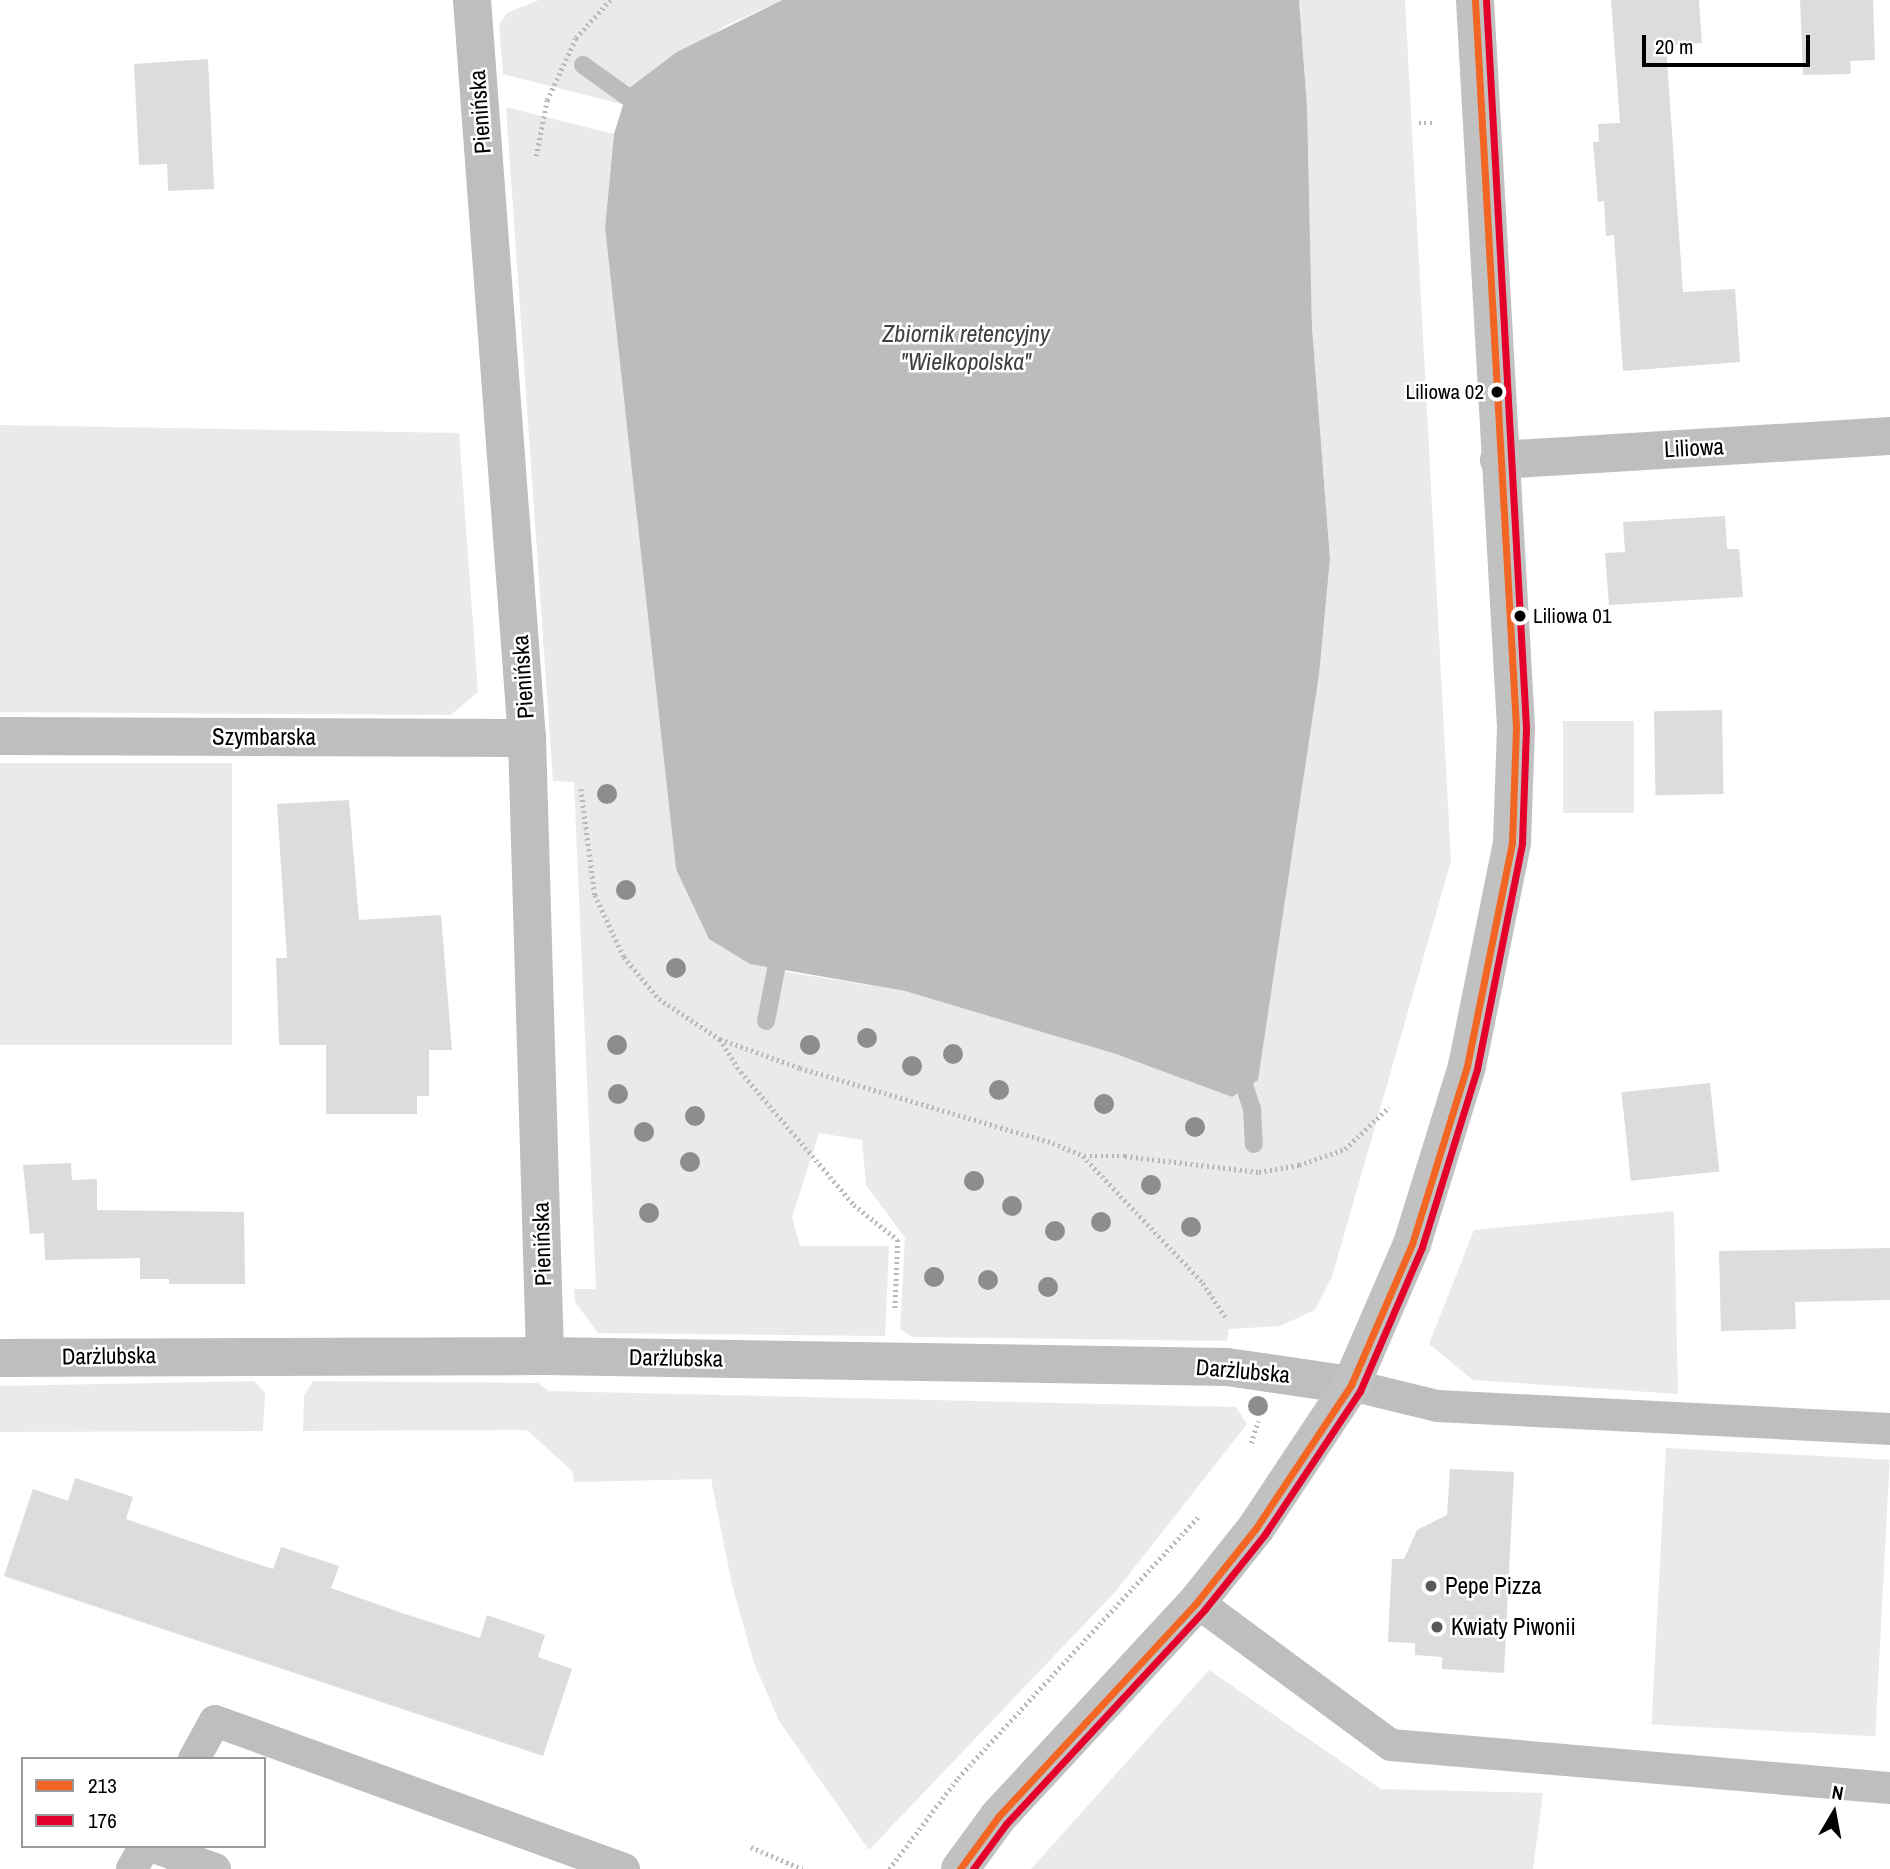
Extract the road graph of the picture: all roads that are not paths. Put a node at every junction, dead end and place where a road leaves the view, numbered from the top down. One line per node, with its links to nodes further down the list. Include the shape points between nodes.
1 (471, 0): 6 (street, Pienińska)
2 (1475, 0): 4 (street)
3 (1890, 436): 4 (street, Liliowa)
4 (1499, 460): 9 (street, via 1516,727 1512,842 1466,1066 1412,1244)
5 (0, 736): 6 (street, Szymbarska)
6 (527, 738): 7 (street, Pienińska)
7 (545, 1356): 8 (street, Darżlubska); 9 (street, Darżlubska, via 1264,1370)
8 (0, 1358)
9 (1351, 1385): 10 (lane, via 1438,1405); 11 (street, via 1256,1528)
10 (1890, 1429)
11 (1197, 1602): 13 (lane, via 1391,1745); 19 (street, via 998,1817)
12 (195, 1757): 18 (lane, via 215,1721)
13 (1890, 1788)
14 (144, 1848): 16 (lane)
15 (157, 1848): 17 (lane)
16 (132, 1869)
17 (215, 1869)
18 (624, 1869)
19 (960, 1869)

